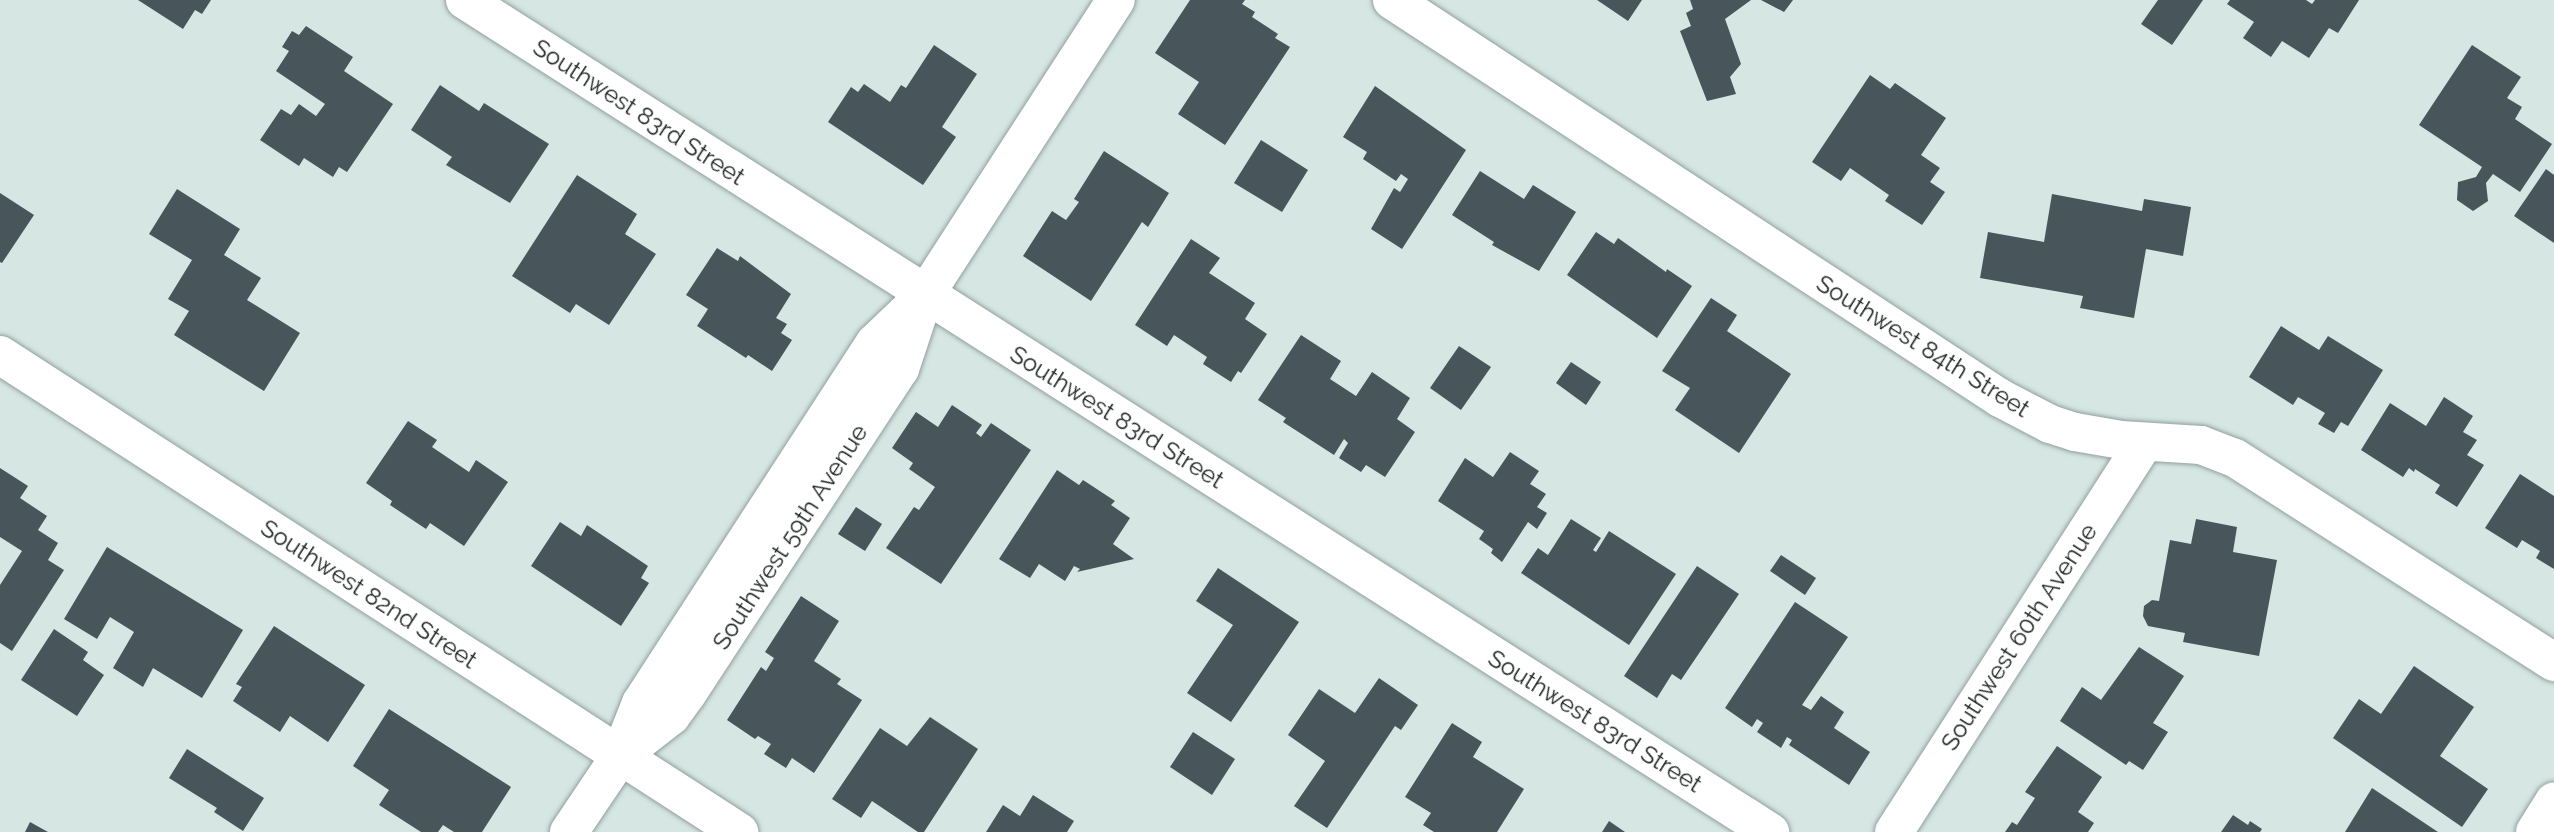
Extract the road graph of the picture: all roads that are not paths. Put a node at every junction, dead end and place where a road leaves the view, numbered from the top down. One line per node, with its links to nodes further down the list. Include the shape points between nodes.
1 (465, 0): 4 (street, Southwest 83rd Street)
2 (1116, 0): 4 (street, Southwest 59th Avenue)
3 (1392, 0): 6 (street, Southwest 84th Street, via 1981,387 2050,424 2101,438)
4 (925, 295): 8 (street, Southwest 59th Avenue, via 875,343 641,703); 12 (street, Southwest 83rd Street)
5 (0, 355): 8 (street, Southwest 82nd Street)
6 (2144, 442): 7 (street, Southwest 84th Street, via 2201,445 2235,458); 13 (street, Southwest 60th Avenue)
7 (2554, 662)
8 (620, 756): 10 (street, Southwest 59th Avenue); 11 (street, Southwest 82nd Street)
9 (2554, 801): 14 (street)
10 (569, 832)
11 (739, 832)
12 (1770, 832)
13 (1894, 832)
14 (2535, 832)

